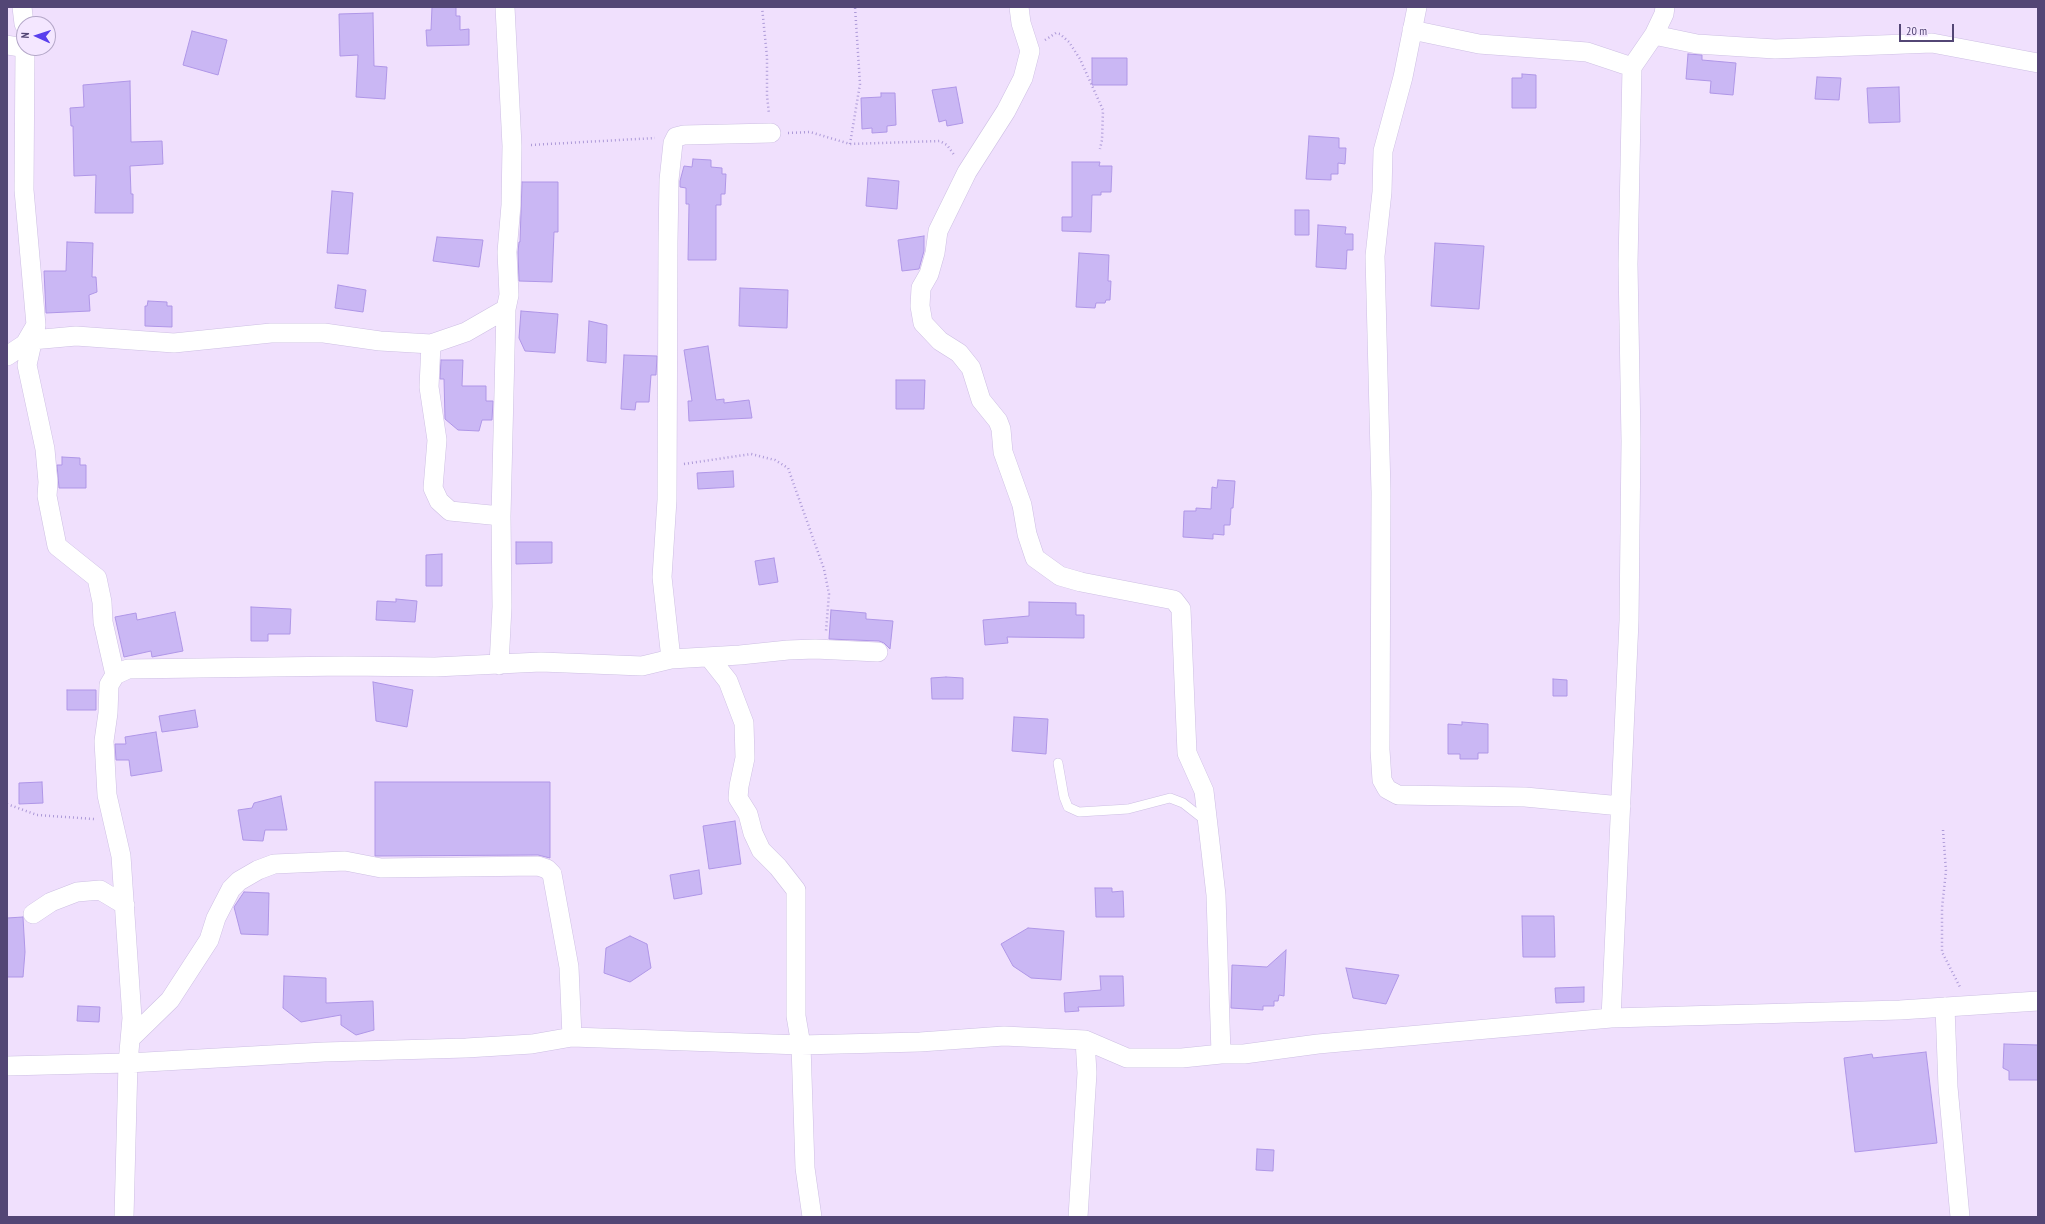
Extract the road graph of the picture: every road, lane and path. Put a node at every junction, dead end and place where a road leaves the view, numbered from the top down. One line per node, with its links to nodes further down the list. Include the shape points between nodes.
1 (505, 7): 16 (street)
2 (762, 7): 13 (path)
3 (855, 7): 15 (path, via 860,84)
4 (1019, 7): 9 (street)
5 (1417, 7): 7 (street)
6 (1665, 7): 8 (street)
7 (1412, 30): 12 (street, via 1479,44 1587,52); 33 (street, via 1382,151 1382,192 1375,256 1381,492 1382,780 1386,789 1398,795 1525,797)
8 (1654, 35): 11 (street, via 1697,44 1775,49 1932,43); 12 (street)
9 (1030, 51): 17 (path, via 1056,33 1069,42 1080,59 1103,110); 18 (street, via 1023,78)
10 (25, 56): 20 (street, via 24,190)
11 (2038, 63)
12 (1632, 67): 33 (street, via 1628,264 1631,441 1629,621)
13 (771, 133): 14 (street); 15 (path, via 810,132)
14 (676, 137): 16 (path); 23 (street, via 669,180)
15 (850, 144): 18 (path, via 940,140)
16 (512, 146): 19 (street, via 507,252 509,295)
17 (1100, 149)
18 (967, 172): 35 (street, via 938,231 936,253 921,288 920,306 923,323 940,341 959,352 971,368 981,400 998,421 1003,452 1022,505 1027,534 1035,558 1060,576 1174,600 1181,609 1187,753 1204,790)
19 (506, 309): 21 (street, via 466,332); 24 (street)
20 (34, 332): 21 (street, via 174,343 271,333 324,333 380,341); 22 (street, via 25,344); 30 (street, via 27,365 46,449 47,496 57,546 97,578 103,622)
21 (430, 344): 24 (street, via 429,387 437,440 433,488 439,501 450,511)
22 (7, 356)
23 (667, 467): 25 (path, via 751,454 775,460 788,468 824,569 829,594); 28 (street, via 662,577)
24 (501, 516): 29 (street, via 502,607)
25 (825, 649): 26 (street); 27 (street)
26 (878, 652)
27 (709, 657): 28 (street); 46 (street, via 728,681 744,722 745,758 738,798 748,814 761,850 796,890 796,1016)
28 (671, 659): 29 (street, via 642,666 541,662)
29 (499, 665): 30 (street, via 128,669)
30 (115, 675): 34 (street, via 109,685 104,741 107,795)
31 (1058, 763): 35 (lane, via 1068,807 1079,812 1128,809 1170,798 1183,803)
32 (7, 804): 34 (path, via 37,815)
33 (1621, 806): 42 (street)
34 (114, 821): 37 (street, via 121,856)
35 (1208, 824): 47 (street, via 1216,895)
36 (1943, 830): 41 (path, via 1946,871 1942,908 1942,952)
37 (125, 905): 38 (street, via 100,890 77,892 51,902); 43 (street)
38 (33, 914)
39 (2038, 1001): 41 (street)
40 (1945, 1007): 41 (street); 42 (street); 53 (street, via 1948,1087)
41 (1969, 1007)
42 (1611, 1018): 47 (street, via 1318,1044 1244,1054)
43 (132, 1037): 44 (street, via 170,1000 209,940 216,918 231,889 239,881 274,864 345,861 381,868 538,866 547,869 552,874 569,967); 48 (street)
44 (572, 1037): 46 (street); 48 (street, via 532,1044 466,1048 324,1052)
45 (1085, 1040): 46 (street, via 1004,1036 920,1042); 47 (street, via 1127,1058 1182,1058); 52 (street, via 1087,1080)
46 (801, 1045): 51 (street, via 805,1168)
47 (1221, 1054)
48 (128, 1063): 49 (street); 50 (street)
49 (7, 1066)
50 (124, 1217)
51 (812, 1217)
52 (1078, 1217)
53 (1960, 1217)

